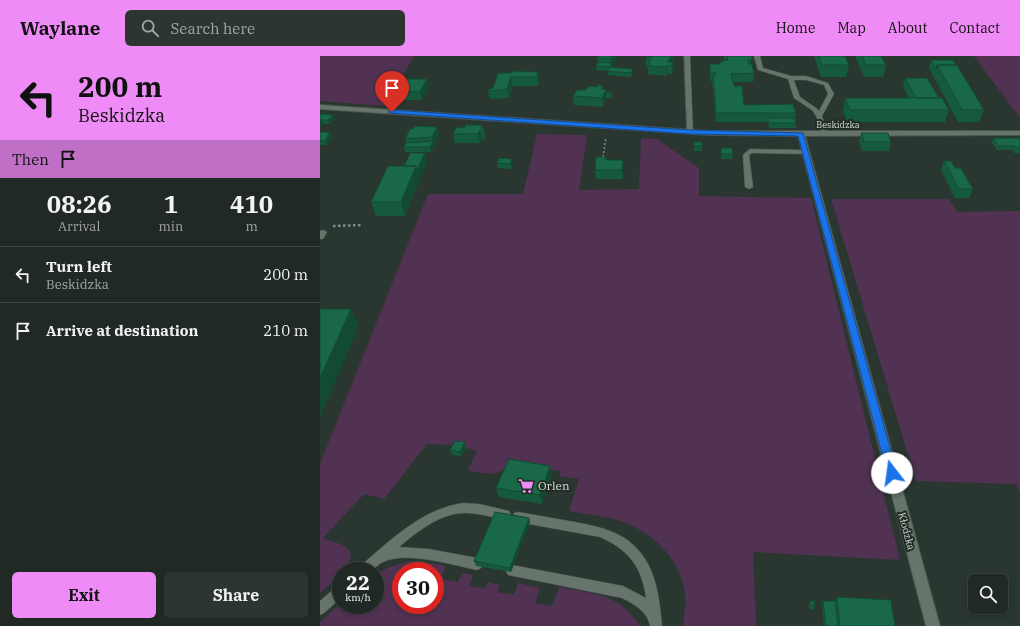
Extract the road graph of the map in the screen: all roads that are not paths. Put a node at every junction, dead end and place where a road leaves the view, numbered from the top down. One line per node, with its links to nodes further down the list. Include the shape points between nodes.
1 (687, 56): 6 (lane)
2 (757, 56): 3 (lane, via 760,69)
3 (791, 78): 5 (lane, via 797,98 814,109); 5 (lane, via 806,78 826,84 831,94)
4 (320, 107): 6 (street, Beskidzka)
5 (819, 116): 9 (lane)
6 (690, 132): 8 (street, Beskidzka)
7 (1020, 133): 9 (street, Beskidzka)
8 (801, 134): 9 (street, Beskidzka); 10 (street, Kłodzka)
9 (825, 134)
10 (806, 152): 11 (lane, via 747,153); 19 (street, Kłodzka)
11 (749, 187)
12 (377, 559): 13 (lane); 14 (lane, via 390,553 416,552); 18 (lane, via 423,523 456,509 472,509 601,532 626,543 644,567 651,587)
13 (374, 562)
14 (477, 564)
15 (512, 571): 18 (lane, via 622,592 646,605)
16 (332, 598): 17 (lane)
17 (320, 609)
18 (656, 622)
19 (933, 626)

